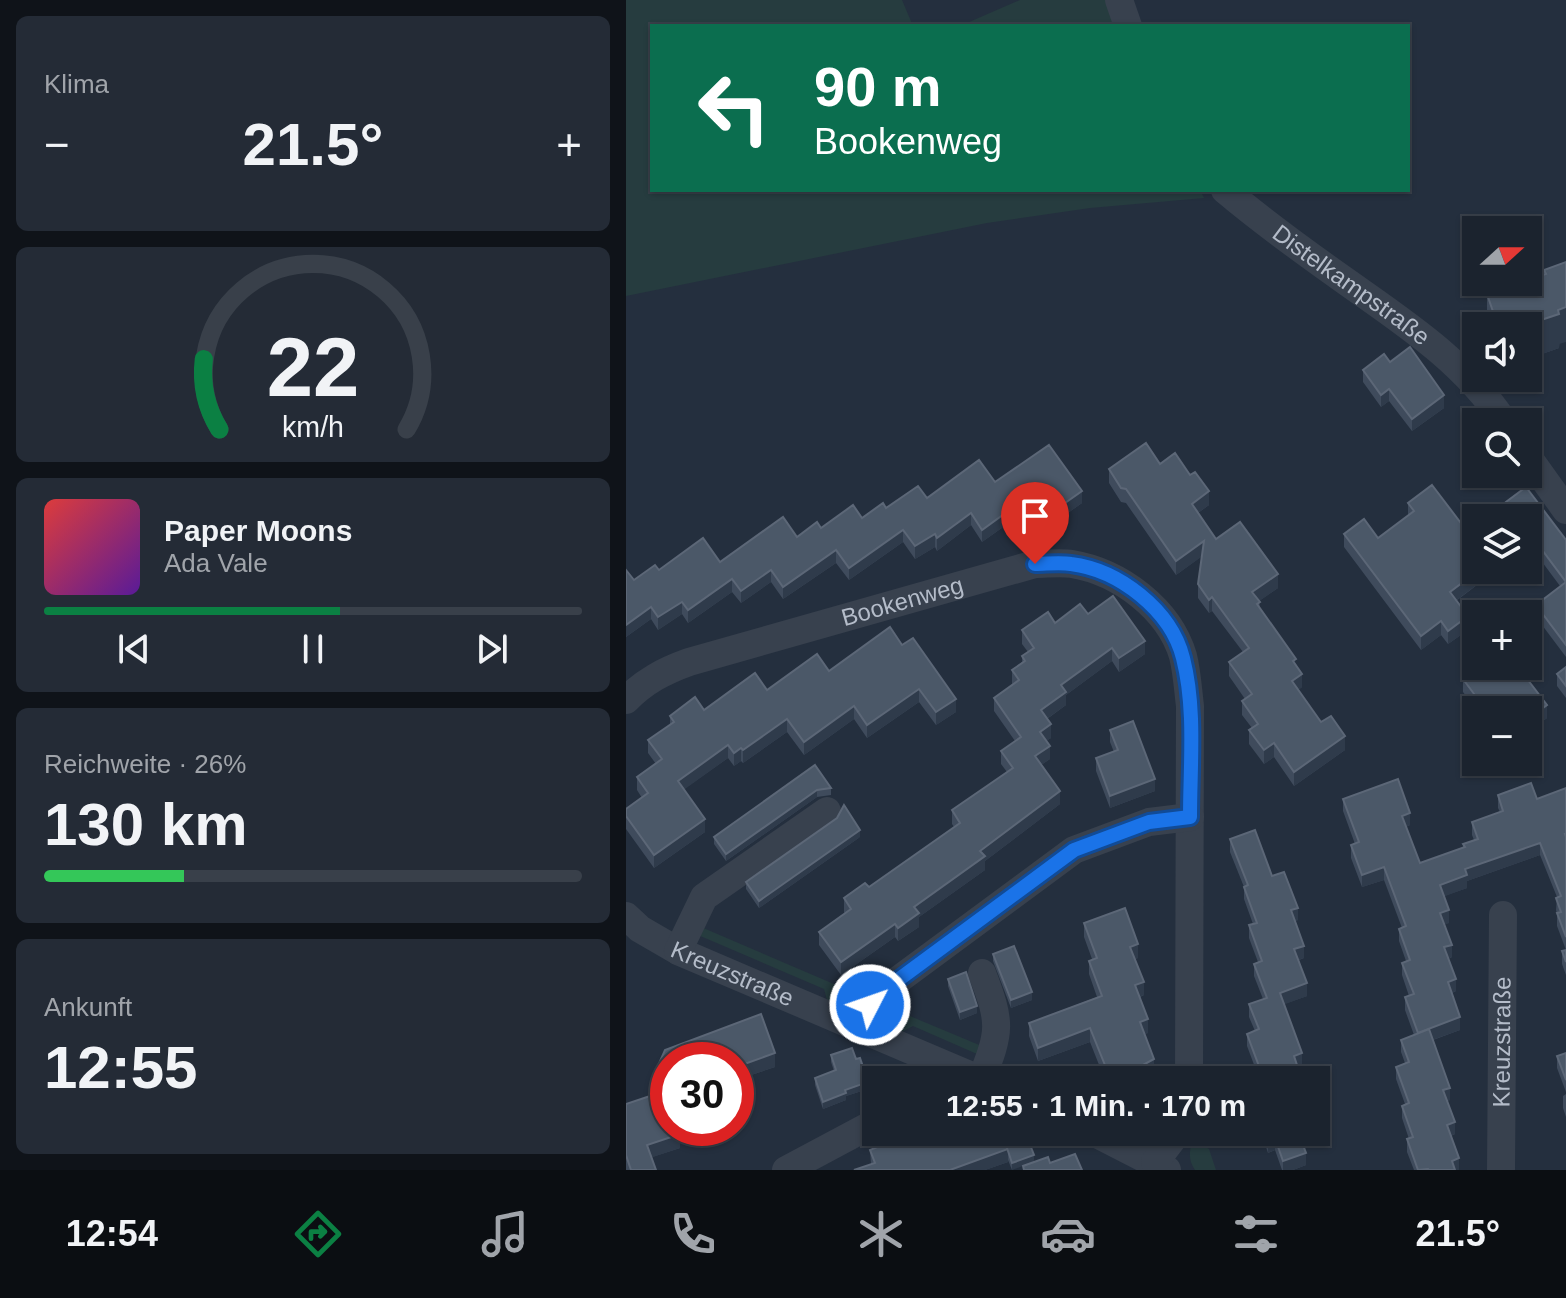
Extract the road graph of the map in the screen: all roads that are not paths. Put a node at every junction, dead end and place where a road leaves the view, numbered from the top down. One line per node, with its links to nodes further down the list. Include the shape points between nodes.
1 (1119, 0): 2 (street)
2 (1127, 24)
3 (1228, 192): 4 (street, Distelkampstraße, via 1417,330 1464,371)
4 (1493, 408)
5 (1542, 477): 6 (street)
6 (1566, 510)
7 (626, 700): 9 (street, Bookenweg, via 663,671 689,662 1035,564 1072,564 1113,577 1137,593 1159,614 1182,654 1190,706)
8 (827, 811): 12 (street, via 704,897)
9 (1190, 817): 14 (street, via 1149,822 1074,850 875,997); 17 (street, Bookenweg)
10 (1503, 915): 23 (street, Kreuzstraße)
11 (626, 916): 12 (street, Kreuzstraße)
12 (678, 951): 14 (street, Kreuzstraße)
13 (982, 973): 16 (street, via 997,1028)
14 (860, 1028): 15 (street, Kreuzstraße)
15 (922, 1066)
16 (987, 1066)
17 (1189, 1066)
18 (862, 1129): 22 (street)
19 (1121, 1146): 21 (street)
20 (1171, 1146): 21 (street)
21 (1161, 1166)
22 (786, 1170)
23 (1501, 1170)

